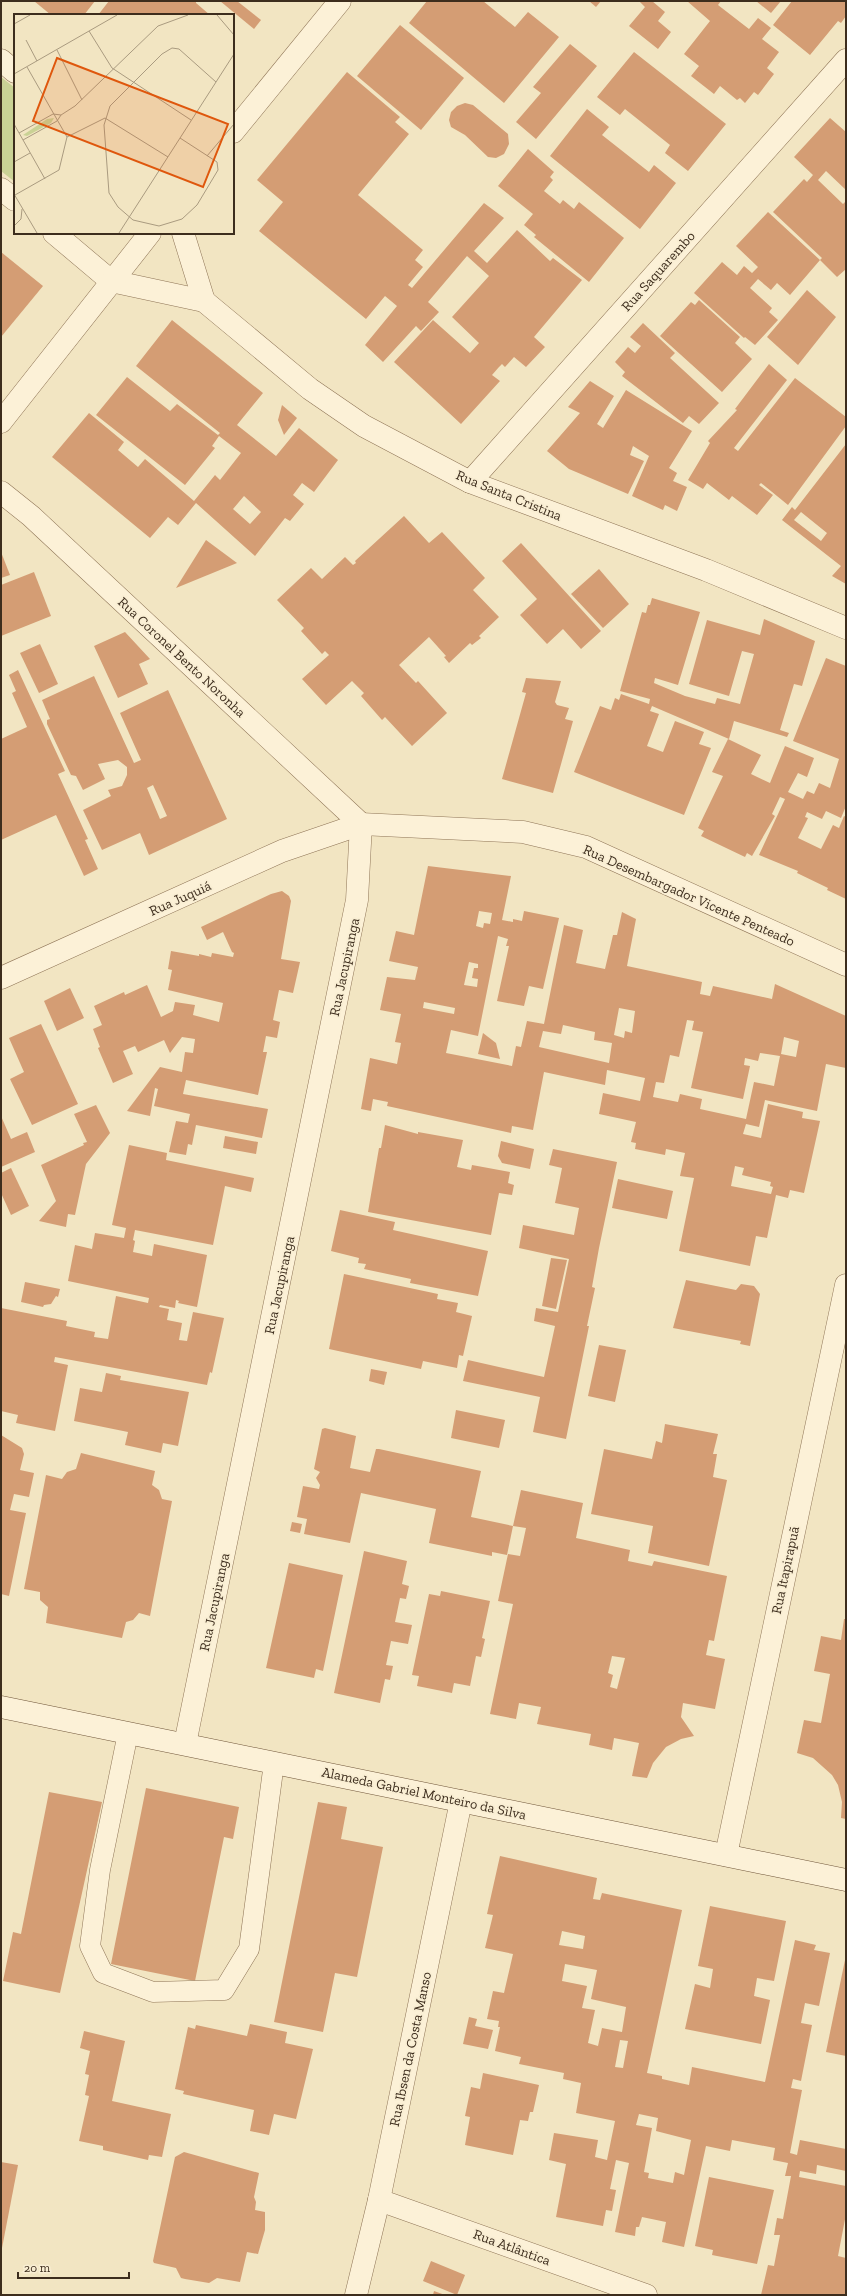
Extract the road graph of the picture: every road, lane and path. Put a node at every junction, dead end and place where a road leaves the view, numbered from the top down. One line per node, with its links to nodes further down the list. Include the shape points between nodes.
1 (340, 1): 5 (street)
2 (1, 60): 4 (street)
3 (846, 60): 14 (street, Rua Saquarembo)
4 (14, 71)
5 (234, 131)
6 (1, 189): 7 (street)
7 (14, 199)
8 (55, 234): 11 (street)
9 (149, 234): 11 (street)
10 (183, 234): 12 (street)
11 (110, 281): 12 (street, Rua Santa Cristina); 13 (street)
12 (204, 301): 14 (street, Rua Santa Cristina, via 310,389 364,426)
13 (1, 422)
14 (470, 482): 16 (street, Rua Santa Cristina, via 706,570)
15 (1, 492): 17 (street, Rua Coronel Bento Noronha, via 31,516)
16 (846, 628)
17 (361, 824): 18 (street, Rua Desembargador Vicente Penteado, via 523,832 586,847); 19 (street, Rua Juquiá, via 282,851); 23 (street, Rua Jacupiranga, via 357,900)
18 (846, 965)
19 (1, 978)
20 (846, 1286): 26 (street, Rua Itapirapuã)
21 (1, 1707): 22 (street, Alameda Gabriel Monteiro da Silva)
22 (128, 1733): 23 (street, Alameda Gabriel Monteiro da Silva); 24 (lane, via 100,1870 90,1946 103,1973 153,1992 224,1990 249,1949)
23 (185, 1744): 24 (street, Alameda Gabriel Monteiro da Silva)
24 (274, 1763): 25 (street, Alameda Gabriel Monteiro da Silva)
25 (461, 1801): 26 (street, Alameda Gabriel Monteiro da Silva); 28 (street, Rua Ibsen da Costa Manso)
26 (726, 1855): 27 (street, Alameda Gabriel Monteiro da Silva)
27 (846, 1880)
28 (379, 2200): 29 (street, Rua Ibsen da Costa Manso); 30 (street, Rua Atlântica)
29 (356, 2295)
30 (646, 2295)

